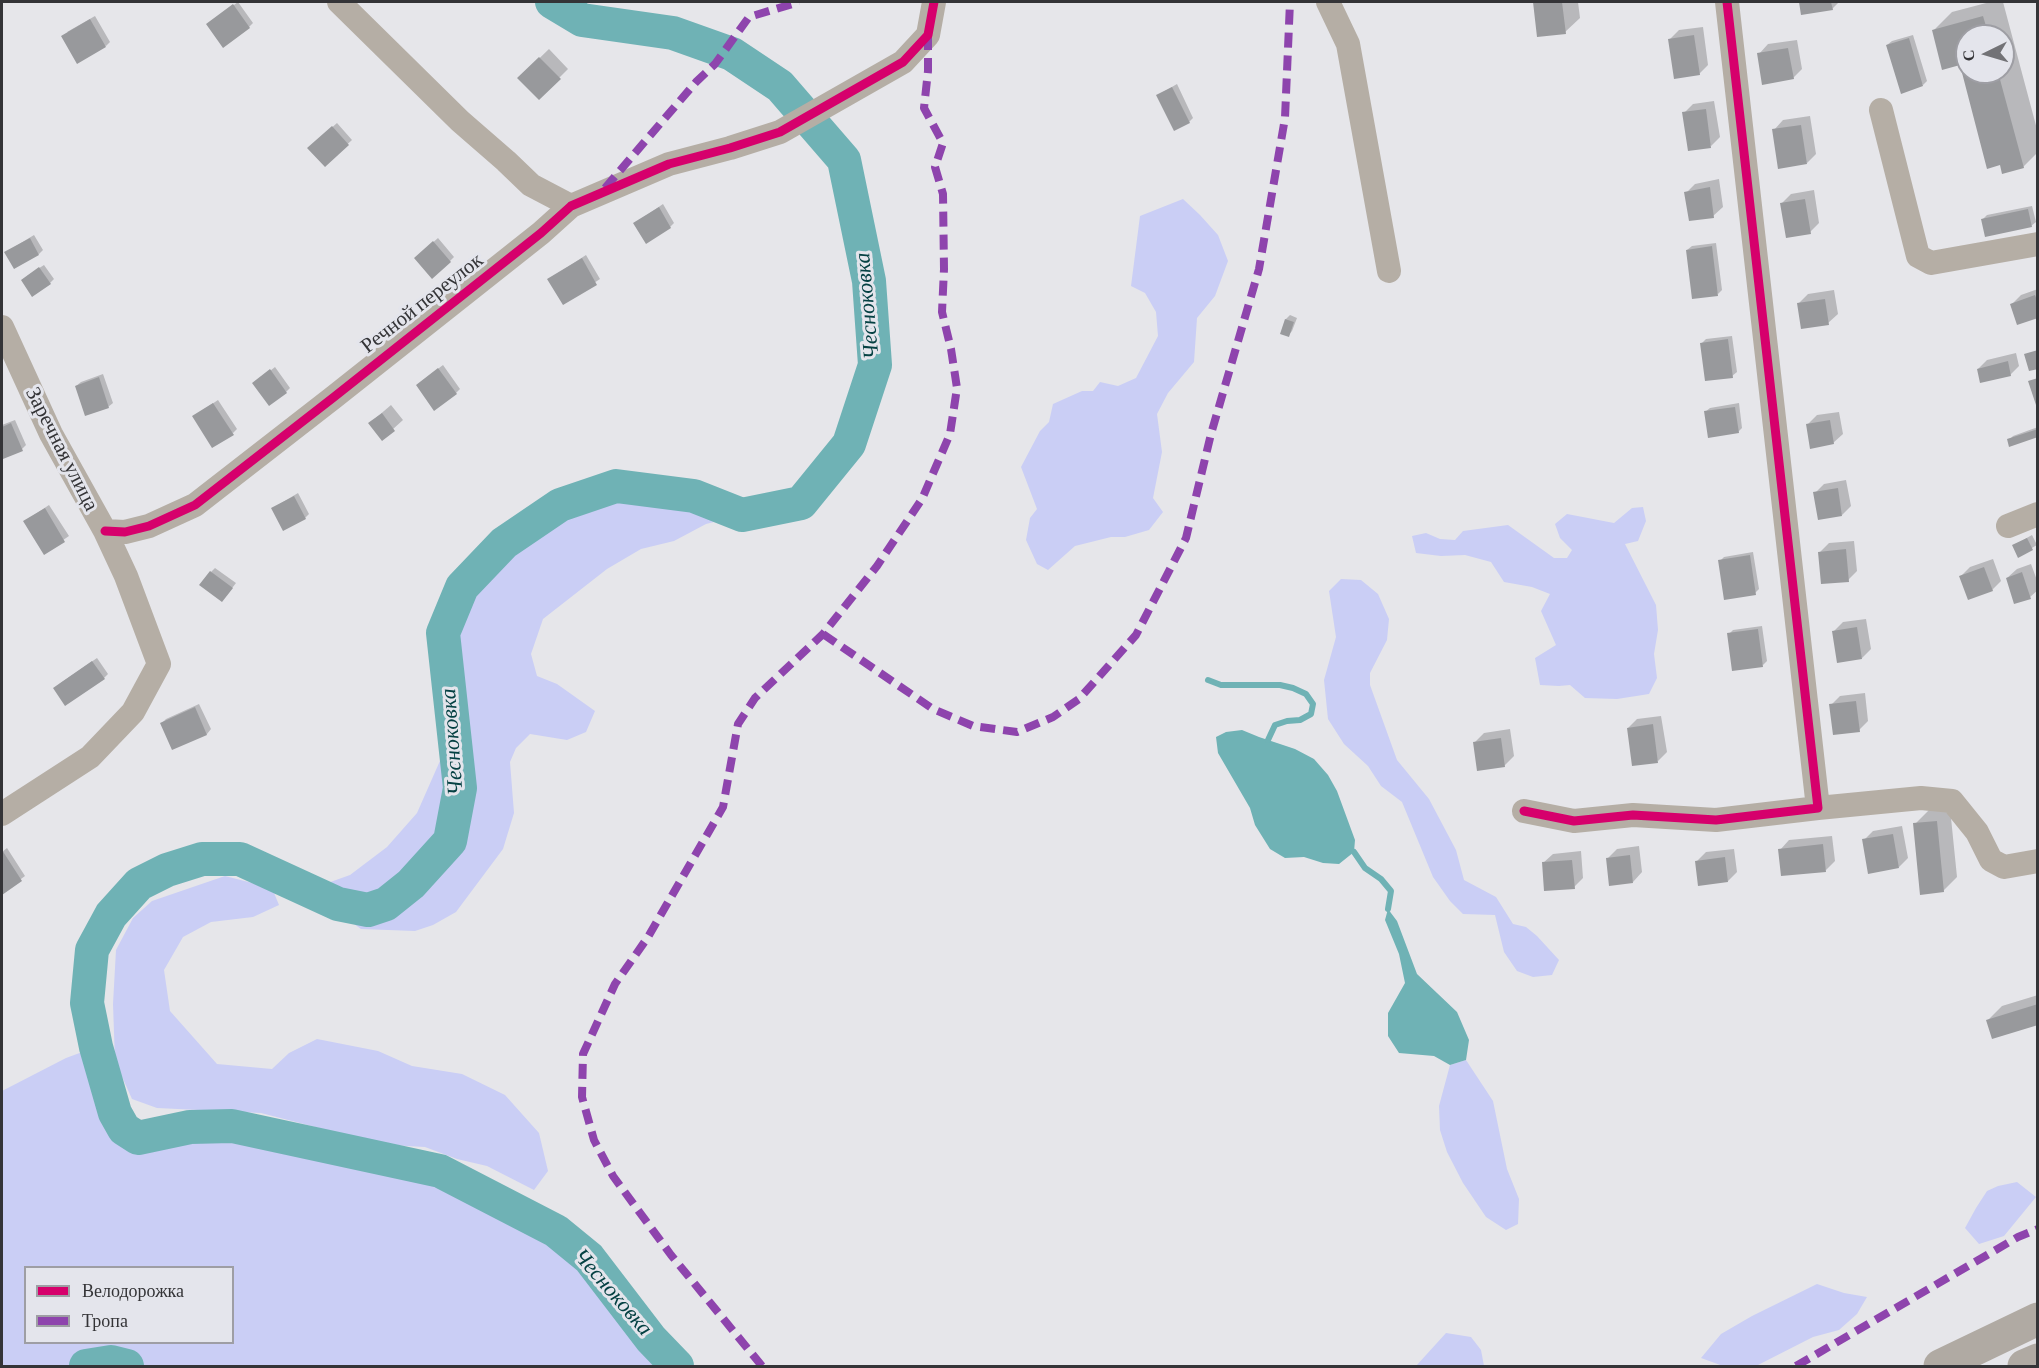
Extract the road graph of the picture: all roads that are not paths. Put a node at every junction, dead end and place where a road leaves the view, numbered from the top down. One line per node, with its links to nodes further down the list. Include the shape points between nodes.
1 (339, 2): 6 (street, via 531,185)
2 (934, 2): 6 (street, Речной переулок, via 928,35 903,62 834,102 780,132 669,164)
3 (1328, 2): 8 (street, via 1348,44)
4 (1727, 2): 13 (street)
5 (1881, 110): 7 (street, via 1918,256 1931,263)
6 (571, 206): 12 (street, Речной переулок, via 195,504 149,526 125,532)
7 (2037, 244)
8 (1389, 271)
9 (2, 327): 12 (street, Заречная улица, via 51,434)
10 (2037, 514): 11 (street)
11 (2008, 526)
12 (105, 531): 15 (street, Заречная улица, via 159,664 133,712 90,757)
13 (1818, 808): 14 (street, via 1716,820 1633,815 1574,821); 16 (street, via 1921,798 1952,801 1977,832 1991,860 2004,867)
14 (1524, 811)
15 (2, 814)
16 (2037, 861)
17 (2037, 1319): 19 (highway)
18 (2037, 1360): 20 (highway)
19 (1940, 1366)
20 (2024, 1366)

